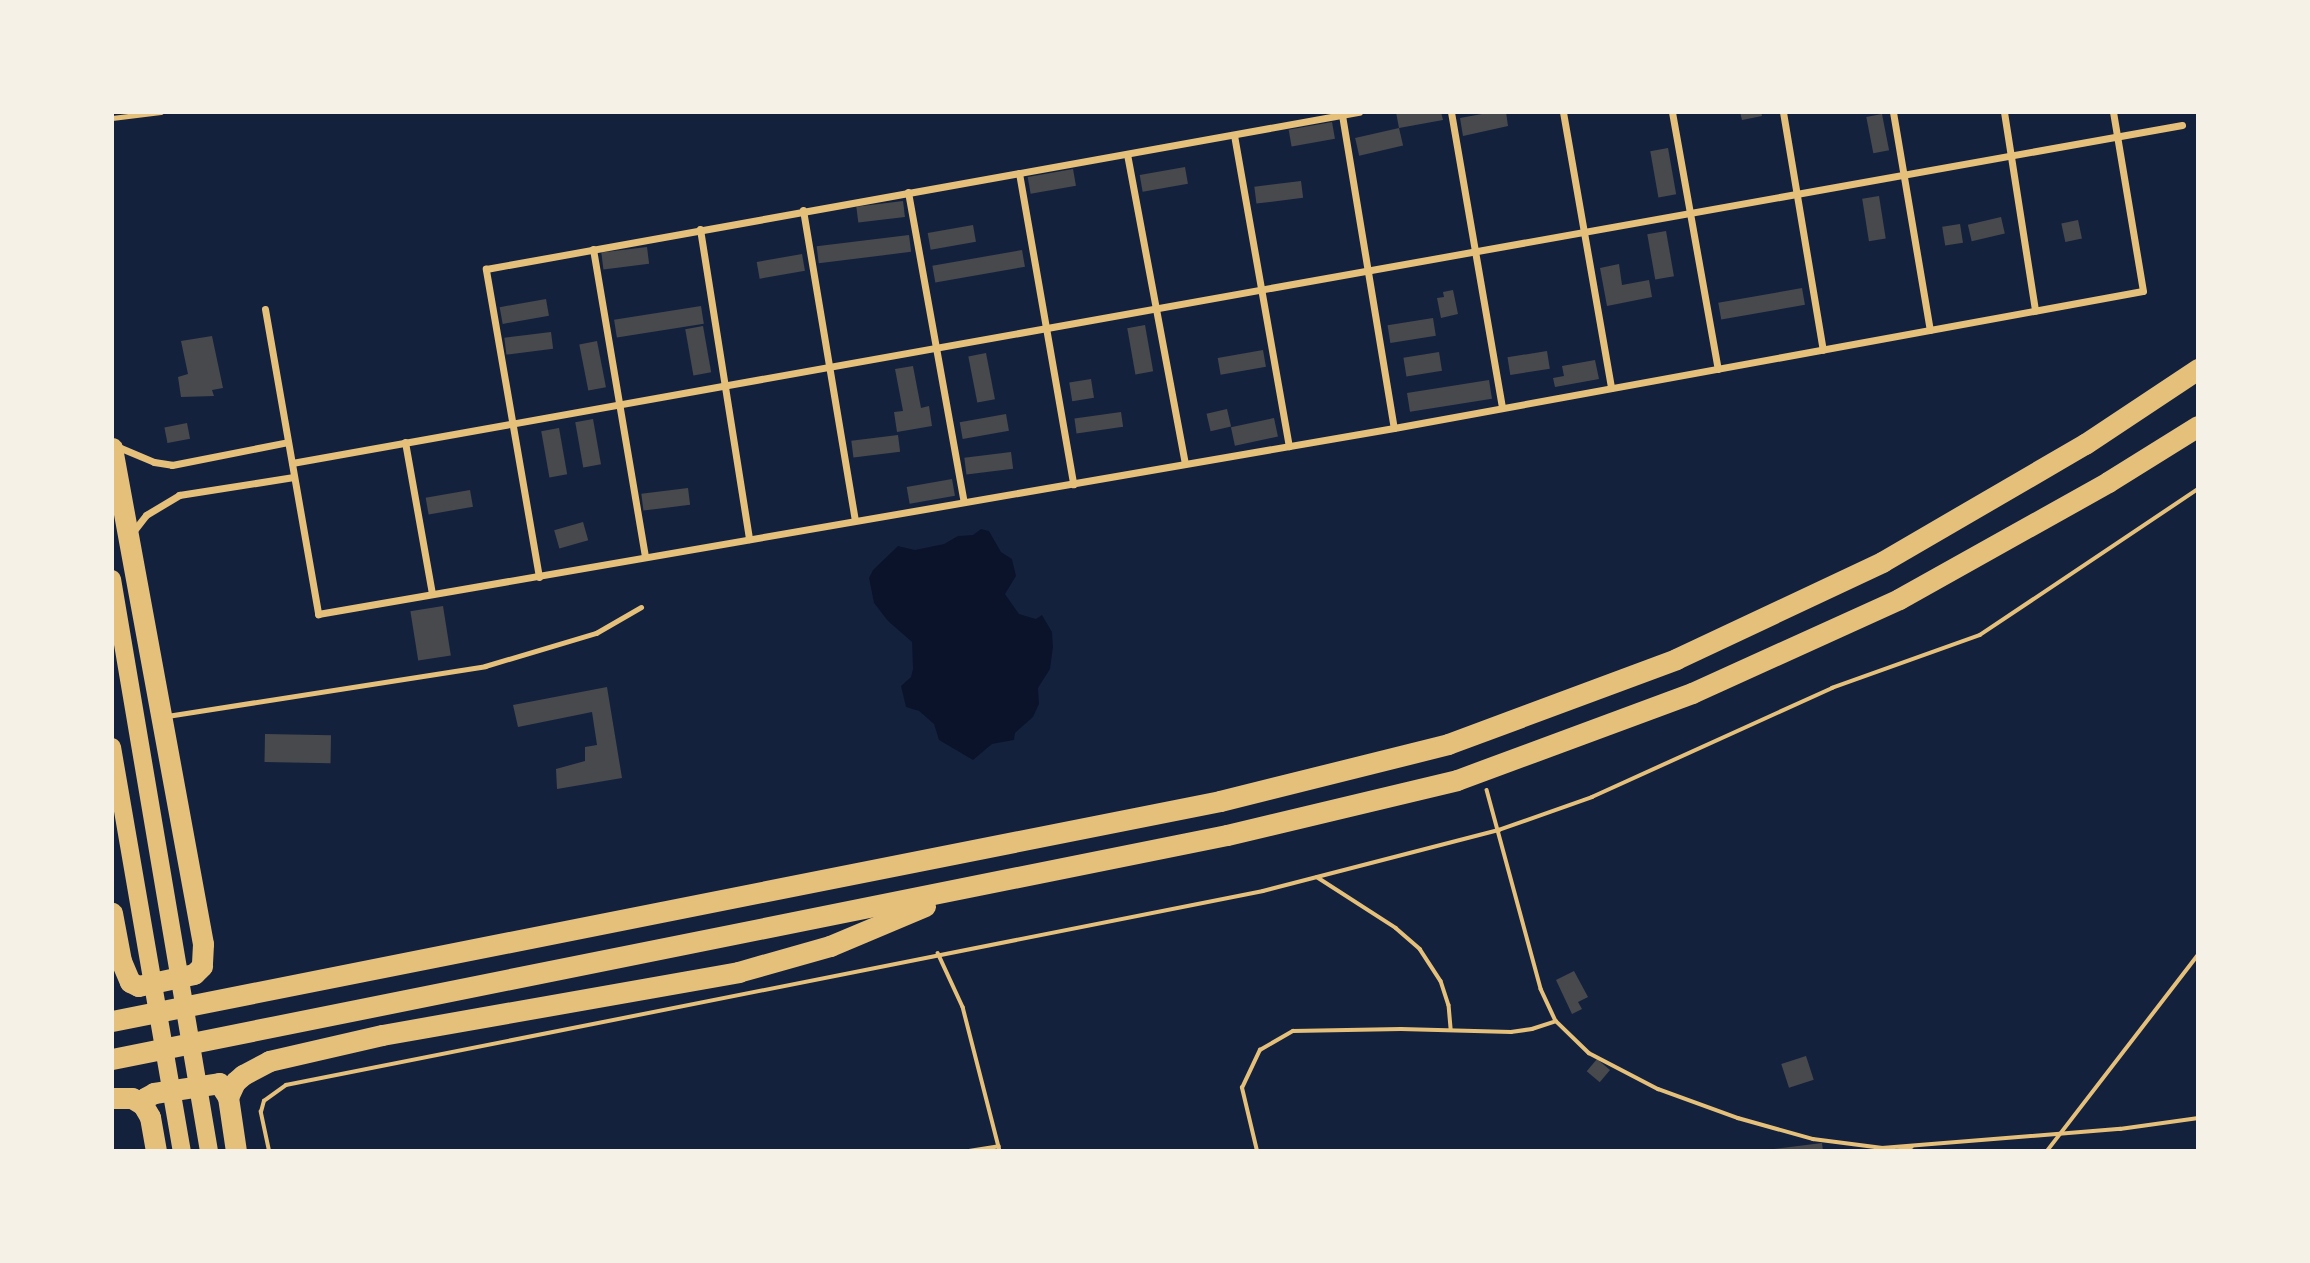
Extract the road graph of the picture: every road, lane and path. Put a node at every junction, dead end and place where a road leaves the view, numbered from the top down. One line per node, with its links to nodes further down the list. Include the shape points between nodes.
1 (161, 112): 11 (lane)
2 (1359, 112): 10 (street)
3 (1451, 112): 26 (street)
4 (1563, 112): 24 (street)
5 (1672, 112): 22 (street)
6 (1783, 112): 20 (street)
7 (1893, 112): 18 (street)
8 (2004, 112): 16 (street)
9 (2113, 112): 14 (street)
10 (1342, 115): 13 (street); 27 (street)
11 (112, 118)
12 (2182, 125): 14 (street)
13 (1234, 135): 15 (street); 28 (street)
14 (2118, 136): 16 (street); 31 (street, via 2143,291)
15 (1127, 154): 17 (street); 29 (street)
16 (2011, 155): 18 (street); 31 (street)
17 (1019, 173): 19 (street); 32 (street)
18 (1904, 174): 20 (street); 33 (street)
19 (908, 192): 21 (street); 34 (street)
20 (1797, 194): 22 (street); 35 (street)
21 (803, 210): 23 (street); 36 (street)
22 (1690, 213): 24 (street); 37 (street)
23 (700, 229): 25 (street); 39 (street)
24 (1584, 232): 26 (street); 40 (street)
25 (593, 249): 41 (street); 43 (street, via 486,269)
26 (1475, 251): 27 (street); 42 (street)
27 (1368, 270): 28 (street); 45 (street)
28 (1261, 289): 29 (street); 49 (street)
29 (1156, 308): 32 (street); 51 (street)
30 (265, 309): 46 (street)
31 (2035, 311): 33 (street)
32 (1046, 328): 34 (street); 53 (street)
33 (1930, 330): 35 (street)
34 (936, 348): 36 (street); 55 (street)
35 (1824, 350): 37 (street)
36 (829, 367): 39 (street); 56 (street)
37 (1718, 369): 40 (street)
38 (2198, 369): 74 (highway, via 2085,444 1882,562 1676,659 1448,744 1220,801)
39 (725, 385): 41 (street); 58 (street)
40 (1611, 388): 42 (street)
41 (620, 404): 43 (street); 59 (street)
42 (1502, 408): 45 (street)
43 (514, 423): 47 (street); 60 (street)
44 (2198, 426): 66 (highway, via 1899,599 1692,694)
45 (1394, 428): 49 (street)
46 (288, 442): 48 (street, via 172,466); 50 (street)
47 (405, 442): 50 (street); 62 (street)
48 (112, 446): 57 (highway)
49 (1289, 446): 51 (street)
50 (292, 463): 52 (street)
51 (1185, 464): 53 (street)
52 (294, 477): 57 (street, via 179,495 146,515); 62 (street, via 318,614)
53 (1073, 484): 55 (street)
54 (2198, 489): 67 (path, via 1980,635 1832,688 1592,797)
55 (964, 502): 56 (street)
56 (855, 520): 58 (street)
57 (127, 538): 64 (highway)
58 (749, 539): 59 (street)
59 (645, 557): 60 (street)
60 (539, 576): 62 (street)
61 (112, 579): 87 (main road)
62 (432, 594)
63 (641, 607): 64 (lane, via 596,633 485,666)
64 (161, 718): 73 (highway, via 203,944 202,966 194,974)
65 (112, 747): 83 (main road)
66 (1481, 771): 67 (path); 69 (highway, via 1227,835)
67 (1499, 830): 68 (path); 75 (path, via 1541,989)
68 (1317, 877): 71 (path); 76 (path, via 1420,949 1441,981)
69 (973, 886): 77 (highway); 78 (highway, via 830,946 747,970 382,1035 270,1062 243,1075)
70 (112, 913): 73 (highway)
71 (939, 953): 85 (path, via 962,1007); 89 (path, via 286,1085 264,1101 261,1112)
72 (2198, 955): 82 (path)
73 (121, 986)
74 (112, 1021)
75 (1556, 1021): 76 (path, via 1511,1032); 84 (path, via 1589,1053 1658,1089 1738,1118 1813,1139 1882,1148)
76 (1451, 1030): 91 (path, via 1311,1029 1272,1040 1260,1050 1242,1088)
77 (112, 1059)
78 (228, 1097): 80 (highway, via 219,1083 154,1093); 88 (highway)
79 (112, 1098): 80 (highway, via 132,1098)
80 (143, 1105): 86 (highway)
81 (2198, 1118): 82 (path)
82 (2061, 1132): 84 (path); 93 (path)
83 (181, 1143)
84 (1924, 1144): 92 (path)
85 (1000, 1149): 90 (path)
86 (156, 1151)
87 (209, 1151)
88 (236, 1151)
89 (269, 1151)
90 (969, 1151)
91 (1257, 1151)
92 (1896, 1151)
93 (2047, 1151)

